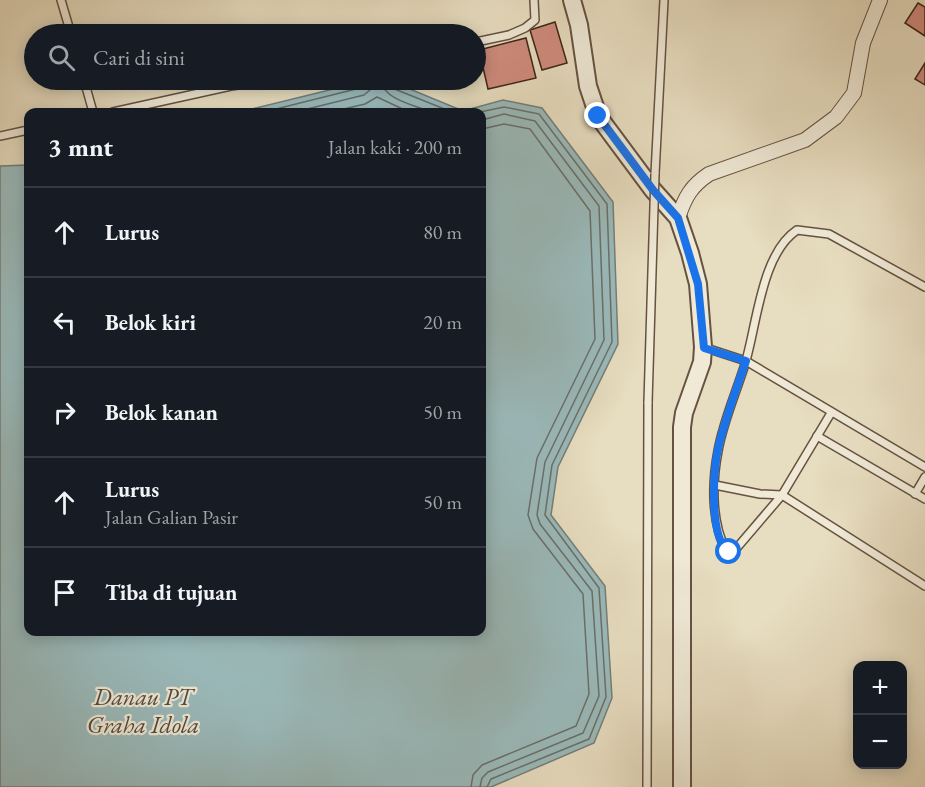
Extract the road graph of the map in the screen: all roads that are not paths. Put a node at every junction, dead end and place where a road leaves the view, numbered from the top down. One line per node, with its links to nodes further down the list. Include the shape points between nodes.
1 (61, 0): 6 (lane)
2 (534, 0): 7 (lane, via 535,20 525,28)
3 (572, 0): 14 (street, via 586,77 598,116)
4 (664, 0): 27 (lane, bridge, via 648,402)
5 (880, 0): 14 (street, via 863,43 854,93 840,112 805,140 696,182 685,195)
6 (68, 24)
7 (486, 39)
8 (87, 90): 10 (lane)
9 (213, 90): 11 (lane)
10 (92, 108)
11 (131, 108)
12 (24, 131): 13 (lane)
13 (0, 136)
14 (678, 218): 16 (street, via 698,284)
15 (925, 287): 17 (lane, via 829,234 797,230 786,237 769,272)
16 (704, 348): 17 (lane); 28 (street, via 682,427)
17 (746, 361): 18 (lane); 22 (lane, via 717,451)
18 (831, 413): 19 (lane); 20 (lane)
19 (817, 436): 23 (lane); 24 (lane)
20 (925, 466)
21 (925, 477): 23 (lane)
22 (715, 485): 24 (lane); 24 (lane, via 716,526 729,552 735,550)
23 (915, 494): 25 (lane)
24 (782, 495): 26 (lane)
25 (925, 499)
26 (925, 586)
27 (647, 787)
28 (682, 787)

